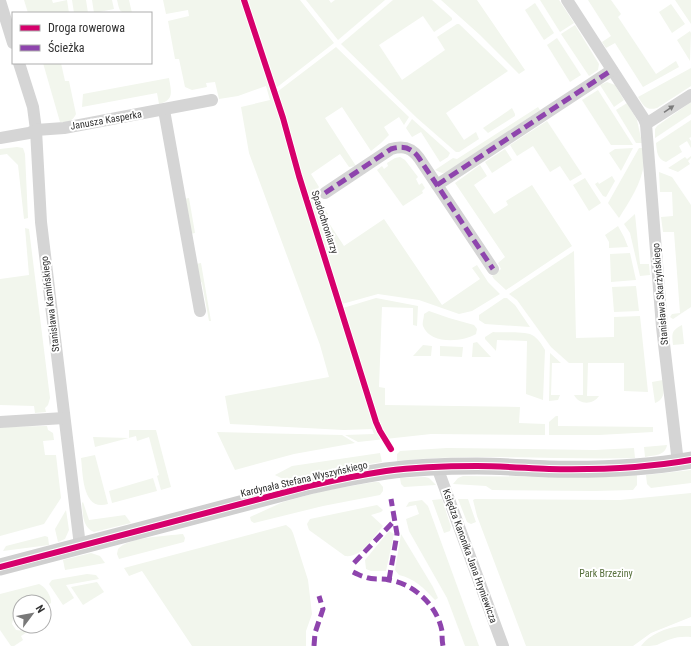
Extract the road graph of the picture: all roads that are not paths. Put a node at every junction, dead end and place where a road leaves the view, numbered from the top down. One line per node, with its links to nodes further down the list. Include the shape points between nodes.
1 (567, 0): 5 (street, Stanisława Skarżyńskiego)
2 (0, 1): 3 (street)
3 (12, 40)
4 (19, 64): 10 (street, Stanisława Kamińskiego, via 33,107)
5 (612, 70): 9 (street, Stanisława Skarżyńskiego); 12 (street)
6 (691, 94): 9 (street, one-way to 6)
7 (212, 100): 8 (street, Janusza Kasperka)
8 (164, 110): 10 (street, Janusza Kasperka, via 64,128); 15 (street)
9 (646, 124): 18 (street, Stanisława Skarżyńskiego, via 662,327)
10 (36, 130): 11 (street, Janusza Kasperka); 16 (street, Stanisława Kamińskiego, via 41,222)
11 (0, 138)
12 (437, 185): 13 (street, via 416,153 402,147 392,149); 14 (street)
13 (324, 192)
14 (493, 269)
15 (200, 311)
16 (64, 418): 17 (street); 20 (street, Stanisława Kamińskiego)
17 (0, 422)
18 (684, 462): 19 (street, Kardynała Stefana Wyszyńskiego, via 619,467)
19 (437, 467): 20 (street, Kardynała Stefana Wyszyńskiego, via 386,471 309,486); 22 (street, Księdza Kanonika Jana Hryniewicza)
20 (80, 546): 21 (street, Kardynała Stefana Wyszyńskiego)
21 (0, 567)
22 (503, 646)

